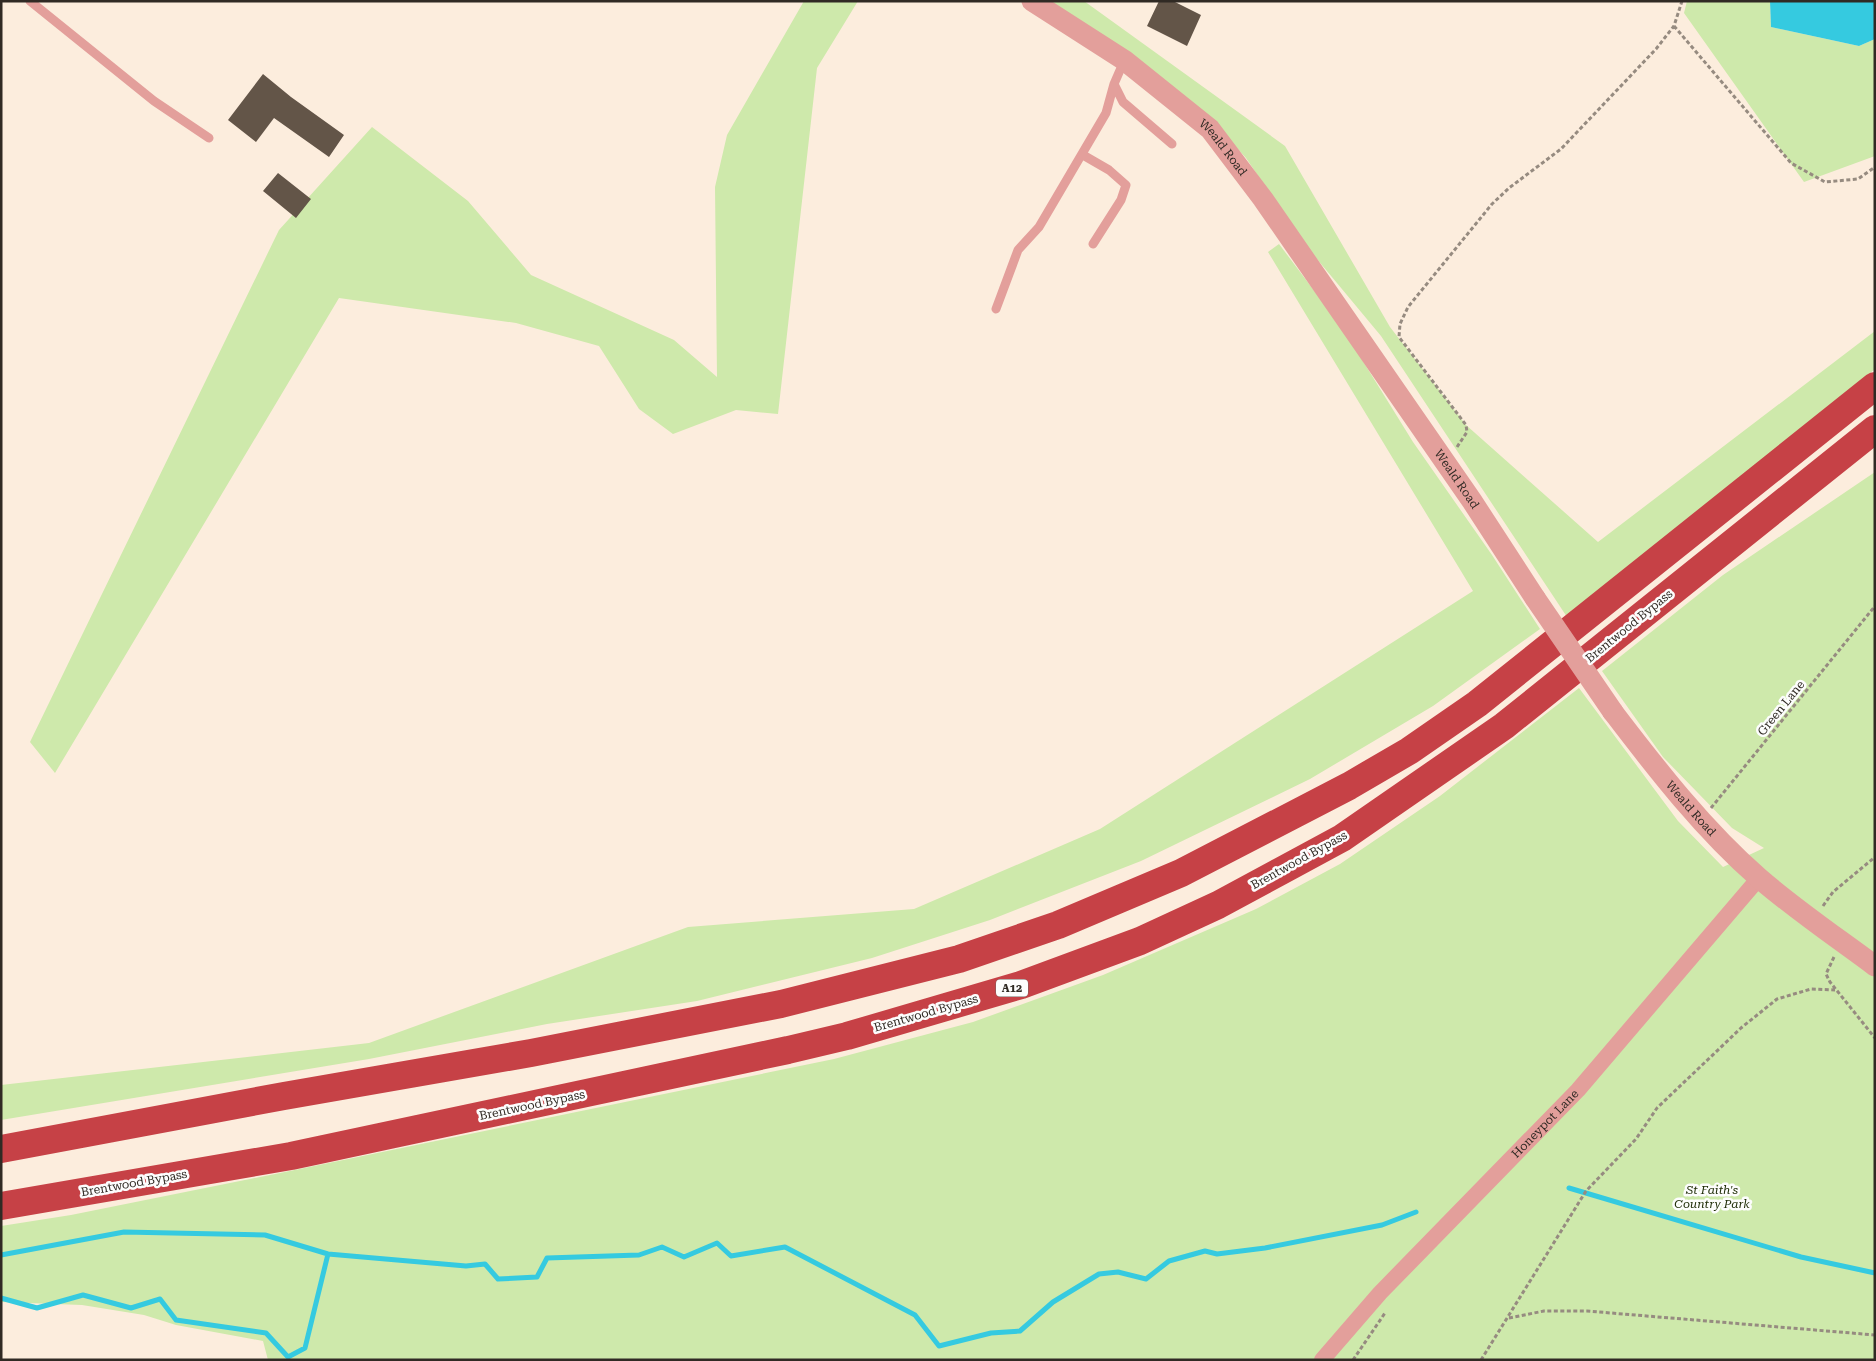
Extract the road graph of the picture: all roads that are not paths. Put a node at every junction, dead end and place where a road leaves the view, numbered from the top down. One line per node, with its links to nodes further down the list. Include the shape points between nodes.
1 (30, 1): 5 (lane, via 154,101)
2 (1032, 1): 3 (street, Weald Road)
3 (1124, 60): 4 (lane); 12 (street, Weald Road, bridge, via 1210,128 1263,199 1613,712 1701,820)
4 (1114, 84): 6 (lane, via 1122,102); 7 (lane, via 1106,113)
5 (210, 138)
6 (1172, 144)
7 (1082, 155): 8 (lane, via 1109,170 1126,185 1121,200); 9 (lane, via 1039,227 1018,250)
8 (1093, 244)
9 (996, 309)
10 (1875, 386): 14 (highway, via 1477,704 1409,751 1261,834 1182,873 1066,922 959,959 781,1004)
11 (1875, 429): 15 (highway, Brentwood Bypass / A12, via 1504,726 1447,766 1342,838 1218,905 1140,941 1021,985 847,1036 292,1156)
12 (1759, 878): 13 (street, Weald Road); 16 (street, Honeypot Lane, via 1578,1090 1380,1293)
13 (1875, 966)
14 (1, 1149)
15 (1, 1206)
16 (1322, 1360)

